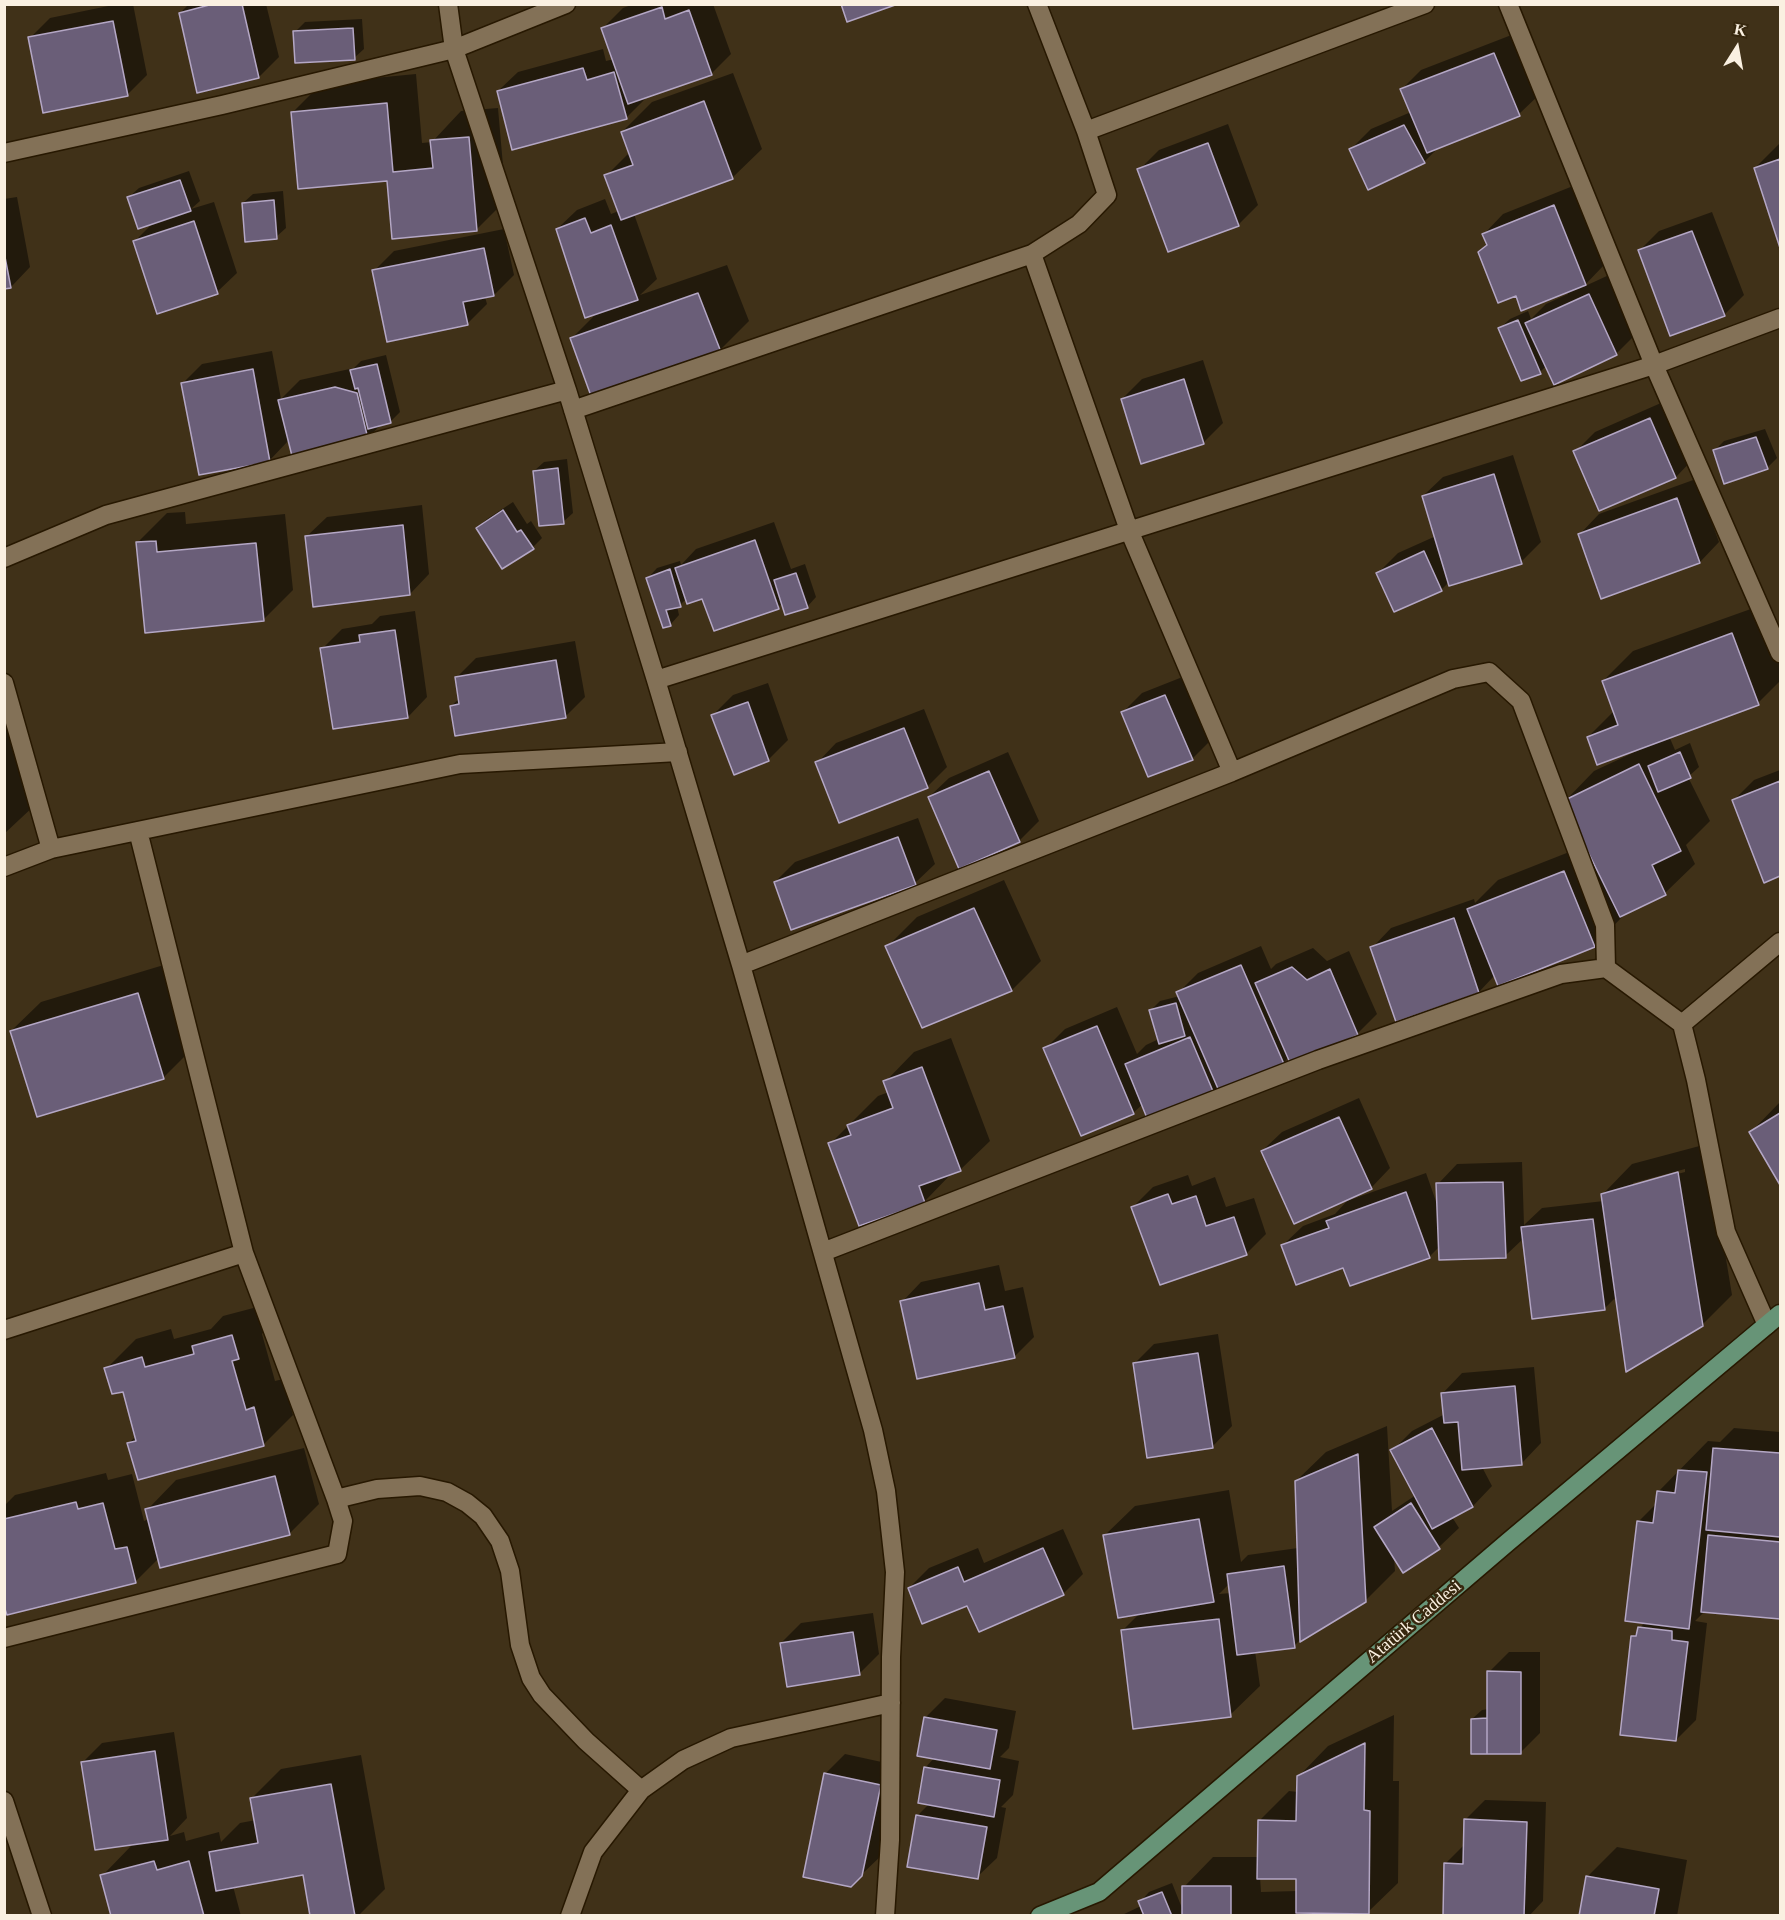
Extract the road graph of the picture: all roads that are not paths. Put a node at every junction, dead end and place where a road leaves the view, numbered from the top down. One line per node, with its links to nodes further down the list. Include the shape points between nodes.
1 (448, 4): 6 (street)
2 (566, 4): 6 (street)
3 (1037, 4): 7 (street)
4 (1425, 4): 7 (street)
5 (1508, 4): 11 (street)
6 (454, 49): 8 (street); 12 (street)
7 (1086, 131): 9 (street, via 1107,195 1079,224)
8 (4, 153)
9 (1032, 254): 13 (street); 14 (street)
10 (1780, 318): 11 (street)
11 (1654, 365): 14 (street); 16 (street)
12 (567, 390): 13 (street); 15 (street, via 106,515)
13 (573, 410): 17 (street)
14 (1129, 530): 17 (street); 20 (street)
15 (4, 558)
16 (1780, 653)
17 (656, 680): 19 (street)
18 (4, 683): 22 (street)
19 (678, 752): 21 (street, via 460,764); 25 (street)
20 (1232, 772): 25 (street); 26 (street, via 1453,679 1489,672 1521,701 1605,925)
21 (138, 831): 22 (street); 29 (street)
22 (51, 849): 23 (street)
23 (4, 867)
24 (1780, 942): 27 (street)
25 (741, 965): 28 (street)
26 (1606, 968): 27 (street); 28 (street, via 1561,974 1318,1060)
27 (1682, 1024): 30 (street, via 1726,1232)
28 (823, 1252): 34 (street, via 886,1491 895,1572)
29 (244, 1253): 31 (street); 32 (street)
30 (1774, 1320): 41 (main road, Atatürk Caddesi, via 1099,1892)
31 (4, 1330)
32 (336, 1499): 33 (street, via 343,1521 337,1554); 35 (street, via 420,1486 447,1492 483,1516 500,1541 510,1571 520,1645 531,1678 586,1741)
33 (4, 1638)
34 (891, 1703): 35 (street, via 731,1738 683,1760); 40 (street)
35 (641, 1790): 39 (street, via 593,1852)
36 (4, 1801): 37 (street)
37 (10, 1839): 38 (street)
38 (42, 1916)
39 (570, 1916)
40 (885, 1916)
41 (1040, 1916)

